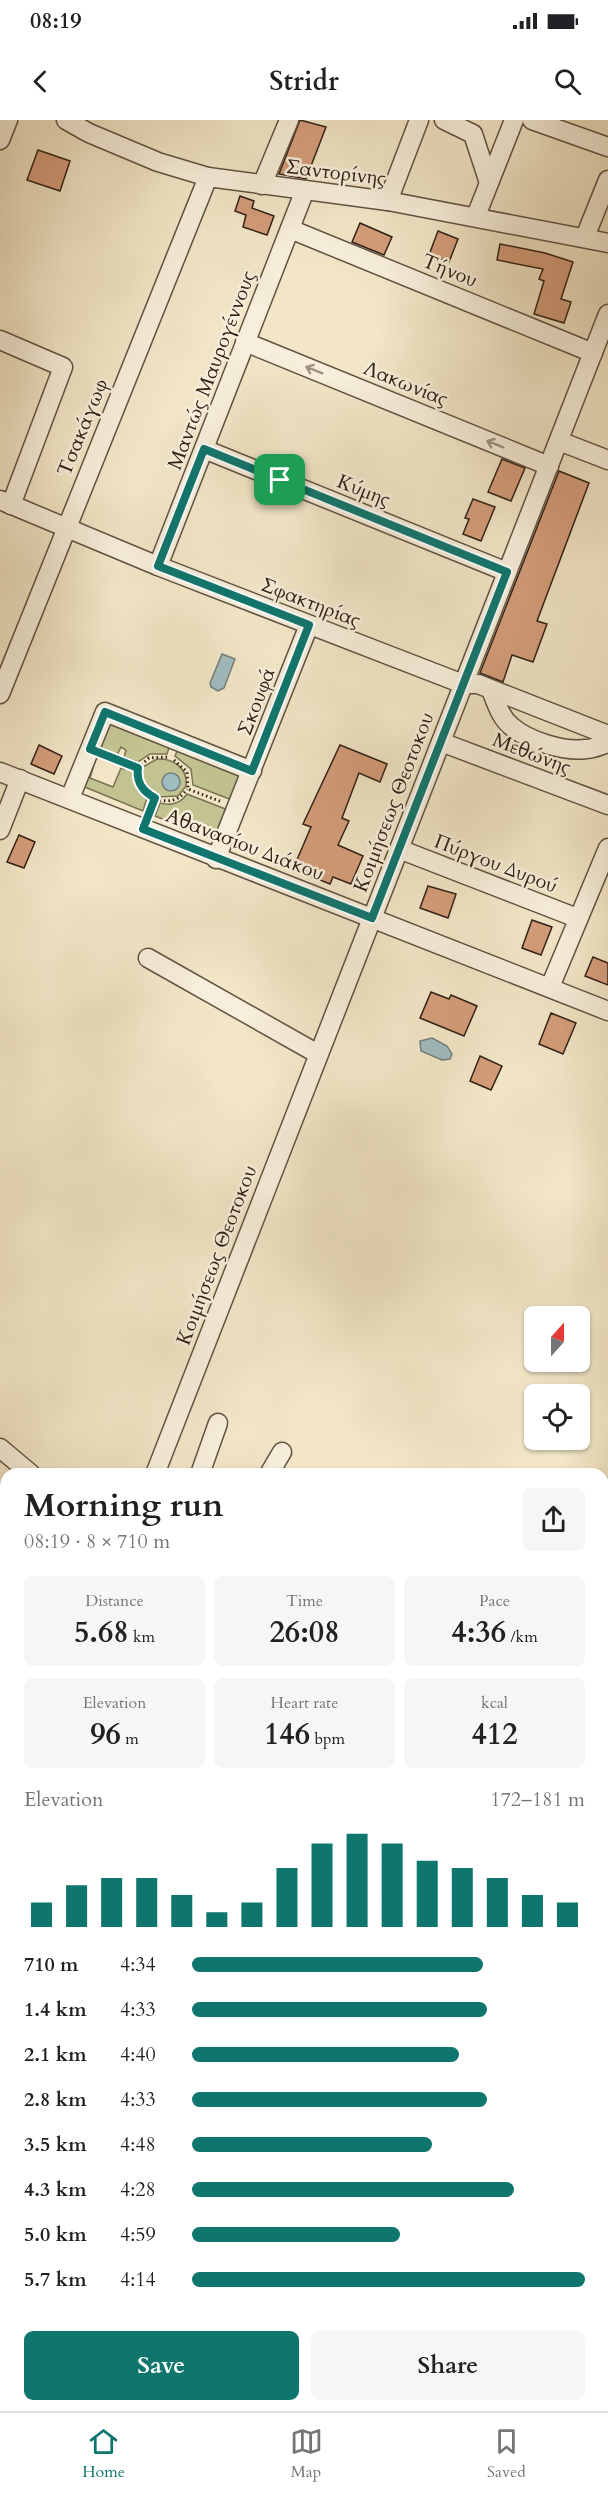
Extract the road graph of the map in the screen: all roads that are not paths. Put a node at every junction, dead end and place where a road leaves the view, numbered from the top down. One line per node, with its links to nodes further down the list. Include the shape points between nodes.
1 (8, 120): 8 (street)
2 (66, 120): 10 (street, Σαντορίνης, via 89,134 158,162)
3 (289, 120): 13 (street)
4 (419, 120): 15 (street)
5 (444, 120): 12 (street, via 472,134)
6 (514, 120): 12 (street)
7 (532, 120): 9 (street)
8 (0, 140)
9 (608, 147)
10 (208, 177): 13 (street, Σαντορίνης); 29 (street, Τσακάγωφ)
11 (608, 180): 18 (street)
12 (489, 183): 16 (street)
13 (262, 185): 14 (street, Σαντορίνης)
14 (305, 190): 15 (street, Σαντορίνης); 17 (street, Μαντώς Μαυρογέννους)
15 (388, 201): 16 (street, Σαντορίνης)
16 (476, 216): 18 (street, Σαντορίνης)
17 (290, 229): 22 (street, Μαντώς Μαυρογέννους); 23 (street, Τήνου)
18 (585, 237): 19 (street, Σαντορίνης)
19 (608, 243)
20 (606, 325): 23 (street, Κοιμήσεως Θεοτοκου)
21 (0, 340): 28 (street, via 63,367)
22 (245, 342): 25 (street, Μαντώς Μαυρογέννους); 27 (street, Λακωνίας, one-way to 22)
23 (593, 352): 24 (street, Κοιμήσεως Θεοτοκου)
24 (559, 441): 26 (street); 27 (street, Κοιμήσεως Θεοτοκου)
25 (204, 449): 30 (street, Μαντώς Μαυρογέννους); 31 (street, Κύμης)
26 (608, 460)
27 (549, 465): 31 (street, Κοιμήσεως Θεοτοκου)
28 (6, 503): 29 (street, Σφακτηρίας)
29 (66, 527): 30 (street, Σφακτηρίας); 35 (street, Τσακάγωφ)
30 (158, 566): 32 (street, Σφακτηρίας)
31 (507, 572): 33 (street, Κοιμήσεως Θεοτοκου)
32 (309, 625): 33 (street, Σφακτηρίας); 39 (street, Σκουφά)
33 (463, 684): 34 (street, Σφακτηρίας); 37 (street, Κοιμήσεως Θεοτοκου)
34 (491, 690): 36 (street, Σφακτηρίας); 38 (street, via 511,726 533,738 575,749)
35 (0, 694)
36 (608, 735)
37 (441, 742): 43 (street, Μεθώνης); 46 (street, Κοιμήσεως Θεοτοκου)
38 (608, 743)
39 (252, 771): 42 (street, via 105,712); 47 (street, Σκουφά)
40 (0, 772): 41 (street, Αθανασίου Διάκου)
41 (20, 779): 42 (street, Αθανασίου Διάκου); 44 (street)
42 (70, 798): 47 (street, Αθανασίου Διάκου)
43 (608, 806)
44 (0, 830)
45 (608, 848): 49 (street)
46 (399, 849): 48 (street, Κοιμήσεως Θεοτοκου); 49 (street, Πύργου Δυρού)
47 (216, 859): 48 (street, Αθανασίου Διάκου)
48 (372, 918): 51 (street, Αθανασίου Διάκου); 53 (street, Κοιμήσεως Θεοτοκου)
49 (577, 918): 51 (street)
50 (148, 958): 53 (street)
51 (550, 987): 52 (street, Αθανασίου Διάκου)
52 (608, 1011)
53 (318, 1054): 58 (street, Κοιμήσεως Θεοτοκου)
54 (218, 1424): 59 (street)
55 (0, 1448): 57 (street)
56 (282, 1452): 60 (street)
57 (24, 1468)
58 (157, 1468)
59 (202, 1468)
60 (273, 1468)

